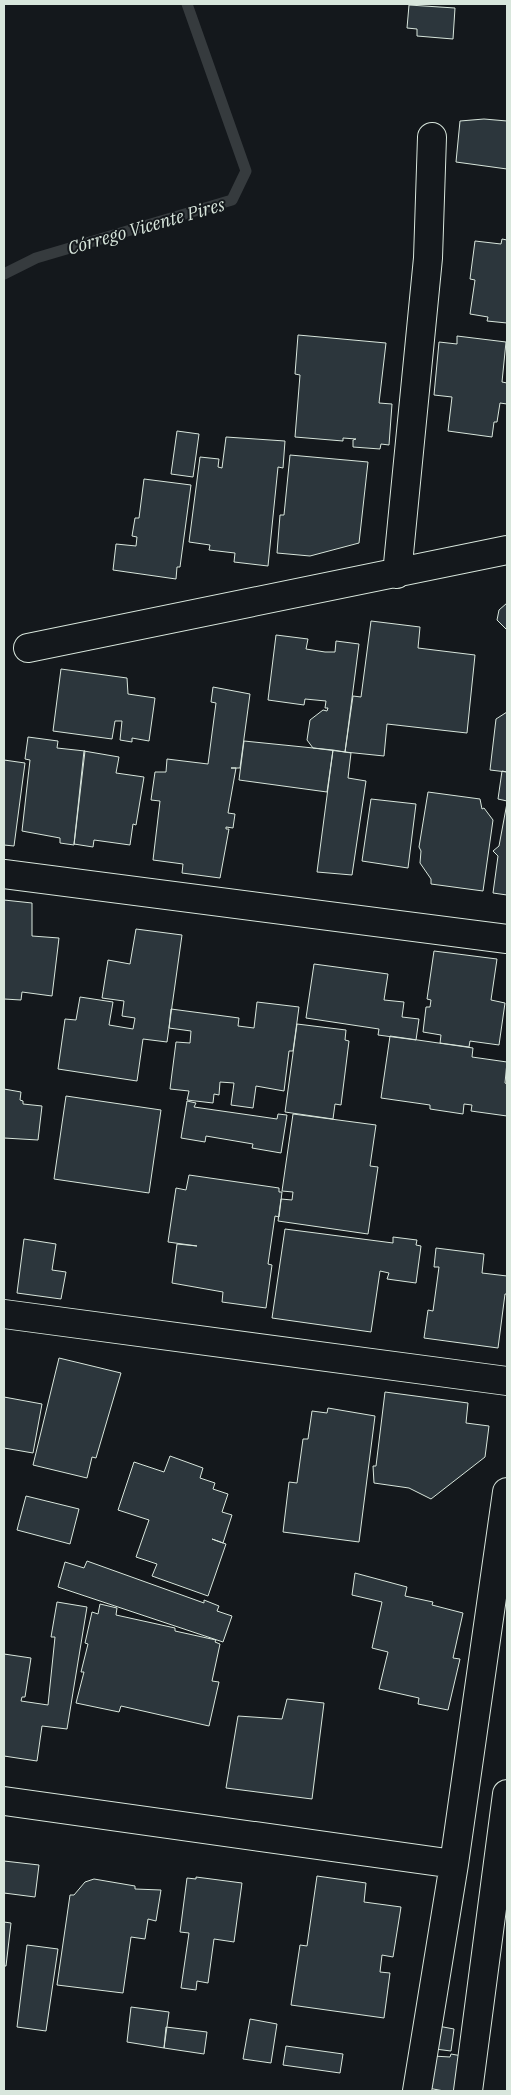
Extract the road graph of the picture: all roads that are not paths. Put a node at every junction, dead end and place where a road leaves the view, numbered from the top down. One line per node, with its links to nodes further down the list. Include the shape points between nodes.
1 (432, 137): 3 (street, via 428,258)
2 (507, 550): 3 (street)
3 (397, 574): 4 (street)
4 (28, 648)
5 (4, 874): 6 (street)
6 (507, 939)
7 (4, 1314): 8 (street)
8 (507, 1381)
9 (507, 1492): 12 (street)
10 (507, 1794): 14 (street)
11 (4, 1801): 12 (street)
12 (454, 1864): 13 (street)
13 (417, 2091)
14 (468, 2091)

